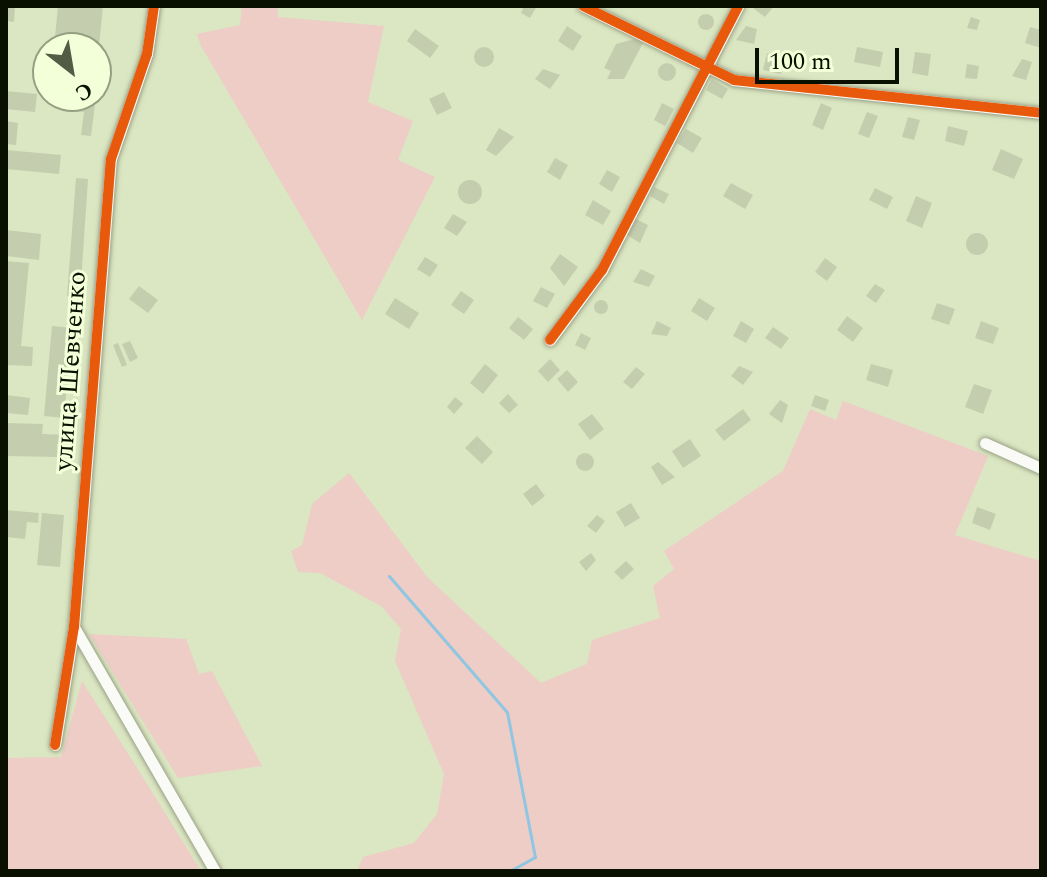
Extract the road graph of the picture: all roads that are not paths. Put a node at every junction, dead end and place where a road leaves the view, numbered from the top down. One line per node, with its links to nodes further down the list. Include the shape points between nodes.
1 (154, 6): 9 (street, улица Шевченко, via 147,54 111,159)
2 (583, 6): 4 (street)
3 (738, 6): 4 (street)
4 (705, 69): 5 (street, via 761,84); 6 (street, via 602,270)
5 (1041, 113)
6 (550, 340)
7 (985, 443): 8 (street)
8 (1041, 468)
9 (74, 627): 10 (street, улица Шевченко); 11 (street)
10 (55, 745)
11 (215, 871)

